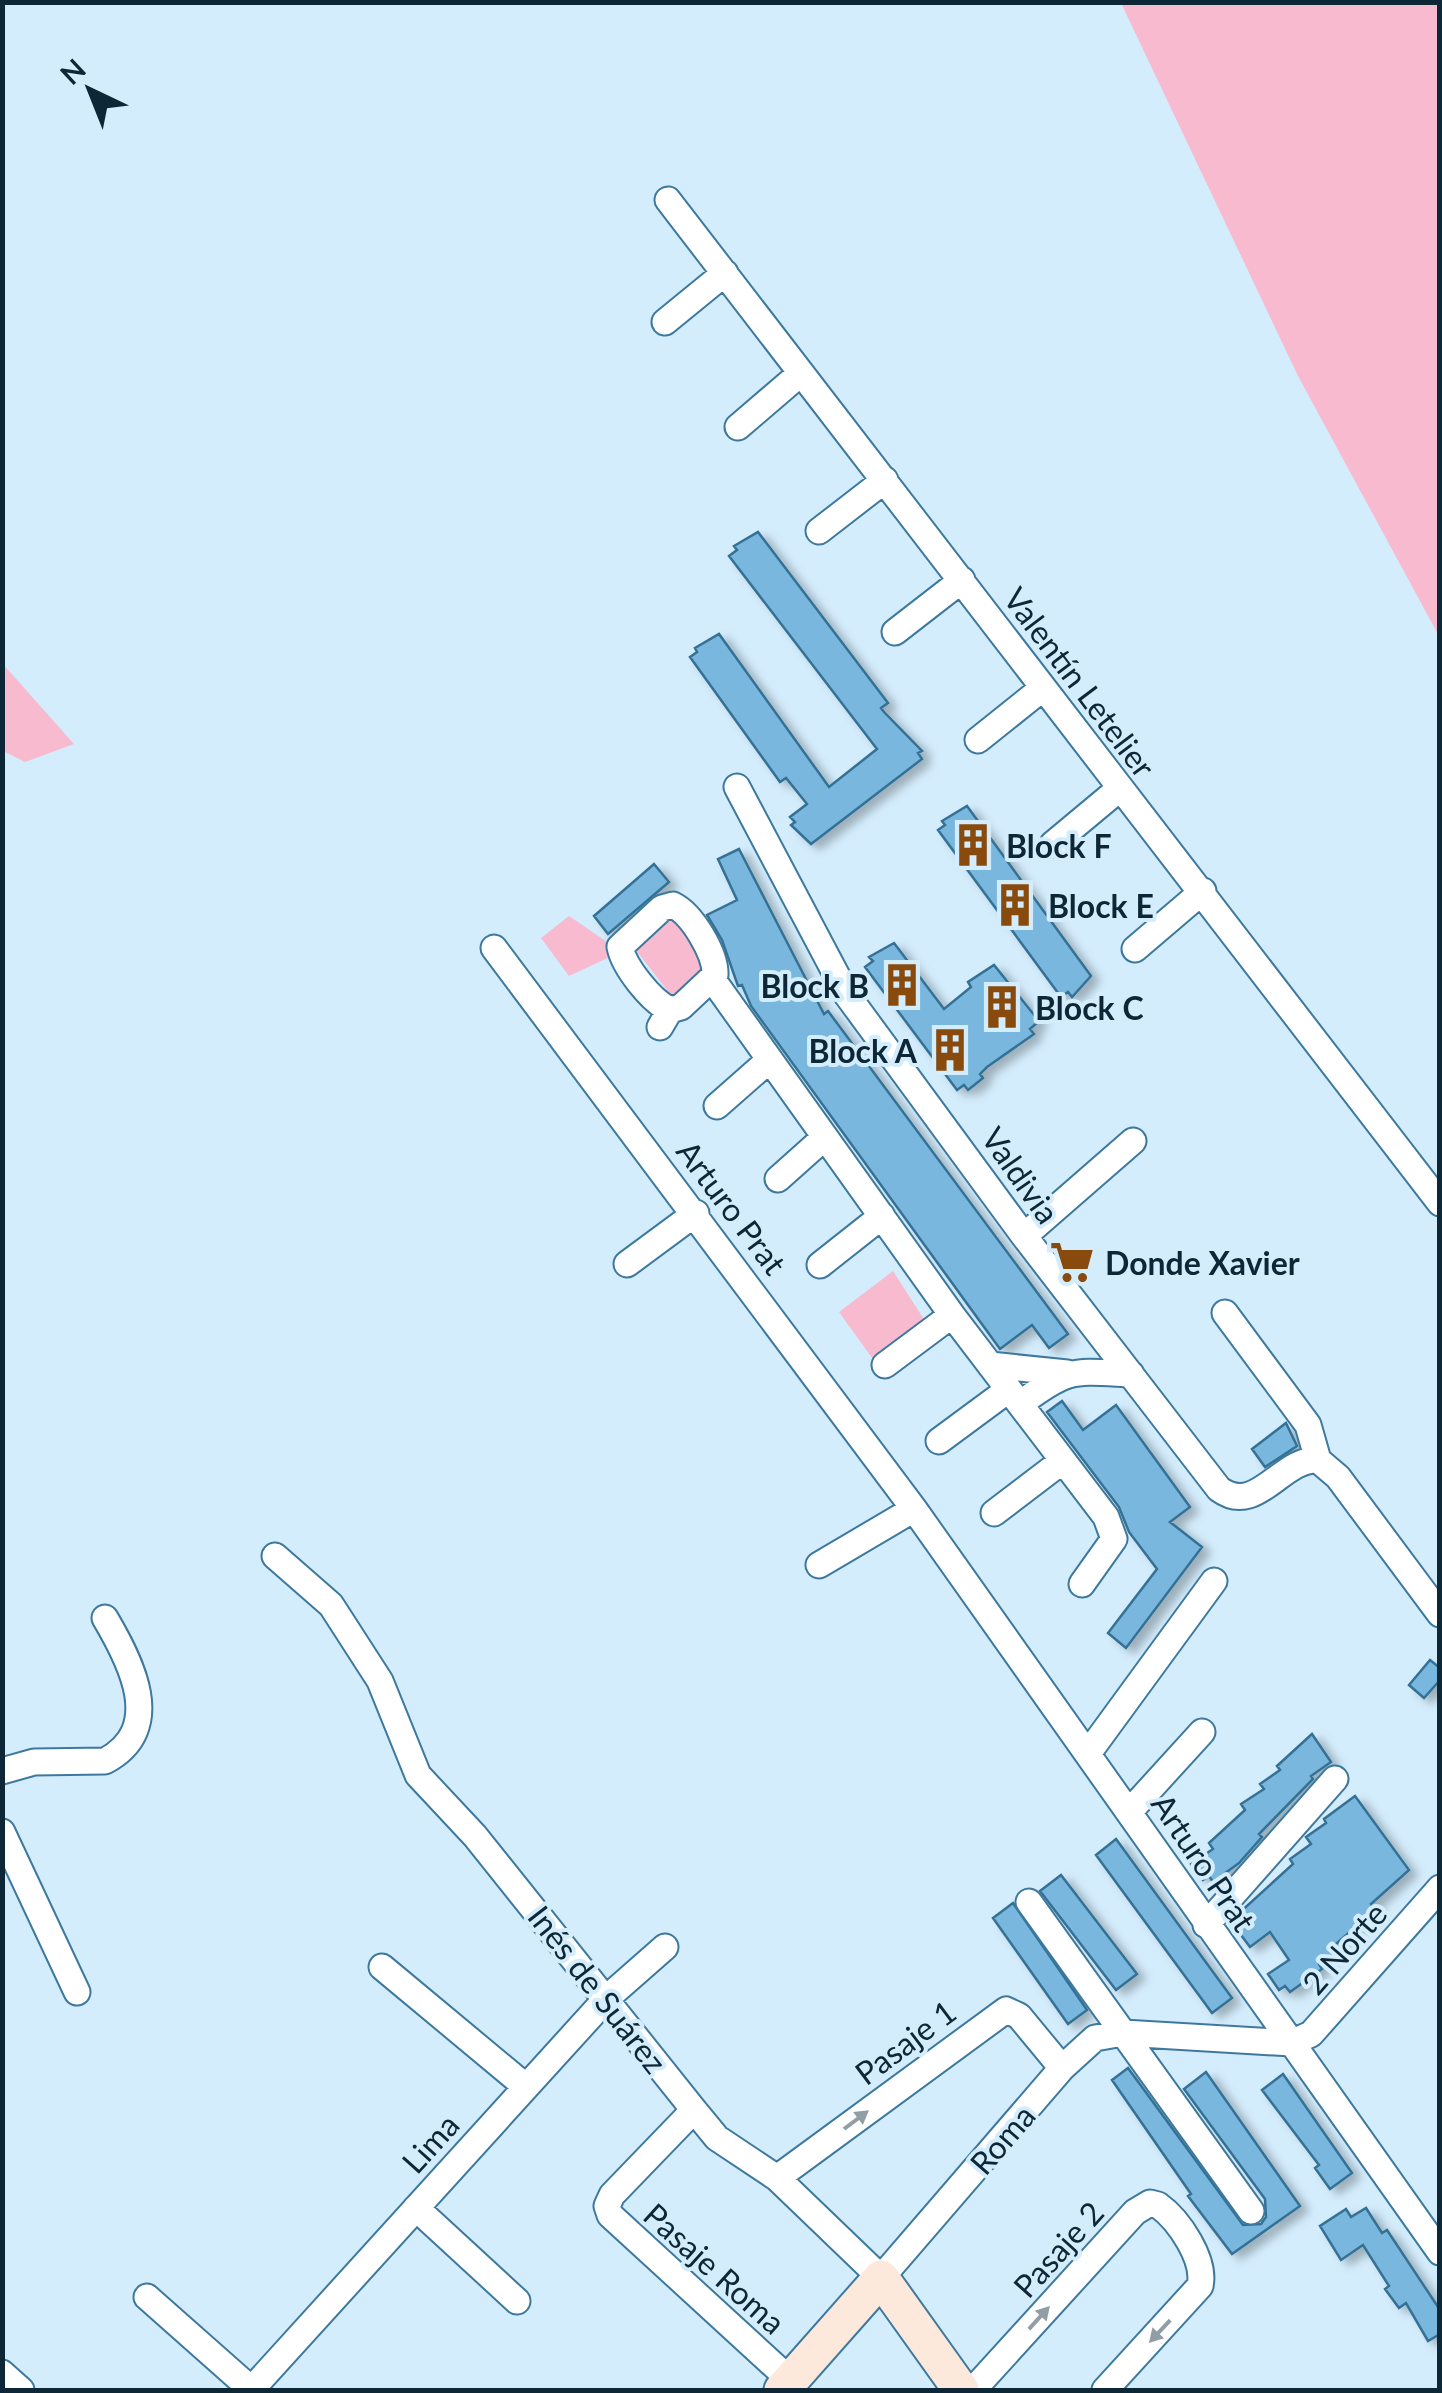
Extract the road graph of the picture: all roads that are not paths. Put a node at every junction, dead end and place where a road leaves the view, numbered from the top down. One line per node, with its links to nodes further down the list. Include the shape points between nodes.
1 (668, 200): 2 (street, Valentín Letelier)
2 (725, 273): 3 (street); 4 (street, Valentín Letelier)
3 (665, 322)
4 (802, 373): 5 (street); 6 (street, Valentín Letelier)
5 (738, 426)
6 (885, 480): 7 (street); 8 (street, Valentín Letelier)
7 (819, 532)
8 (962, 580): 9 (street); 10 (street, Valentín Letelier)
9 (896, 632)
10 (1042, 688): 11 (street); 13 (street, Valentín Letelier)
11 (978, 740)
12 (737, 787): 27 (street, Valdivia, via 847,996)
13 (1119, 789): 14 (street); 15 (street, Valentín Letelier)
14 (1053, 844)
15 (1203, 891): 17 (street); 24 (street, Valentín Letelier)
16 (494, 948): 25 (street, Arturo Prat)
17 (1135, 949)
18 (713, 980): 18 (street, via 665,1018 620,947 662,908 678,906 712,957); 19 (street)
19 (768, 1061): 20 (street); 21 (street)
20 (717, 1106)
21 (826, 1137): 23 (street); 26 (street)
22 (1134, 1141): 27 (street)
23 (778, 1179)
24 (1440, 1204)
25 (696, 1214): 28 (street); 40 (street, Arturo Prat)
26 (882, 1216): 29 (street); 31 (street)
27 (1024, 1236): 35 (street, Valdivia)
28 (627, 1264)
29 (820, 1265)
30 (1225, 1313): 38 (street, via 1308,1425)
31 (952, 1315): 32 (street); 33 (street)
32 (990, 1364): 34 (street); 36 (street)
33 (885, 1365)
34 (1067, 1372): 35 (street); 36 (street)
35 (1131, 1374): 38 (street, Valdivia, via 1226,1494 1251,1495 1296,1465)
36 (1014, 1397): 37 (street); 39 (street)
37 (939, 1441)
38 (1318, 1460): 46 (street, via 1338,1477)
39 (1062, 1462): 41 (street); 45 (street, via 1114,1539)
40 (914, 1509): 43 (street); 49 (street, Arturo Prat)
41 (994, 1513)
42 (276, 1556): 60 (street, Inés de Suárez, via 331,1604 380,1681 418,1776)
43 (819, 1565)
44 (1214, 1580): 49 (street)
45 (1082, 1584)
46 (1440, 1614)
47 (105, 1618): 50 (street, via 139,1694 142,1720 136,1730 105,1760)
48 (1202, 1732): 52 (street)
49 (1089, 1752): 52 (street, Arturo Prat)
50 (2, 1770)
51 (1335, 1779): 56 (street)
52 (1130, 1812): 56 (street, Arturo Prat)
53 (2, 1832): 59 (street)
54 (1440, 1888): 62 (street, 2 Norte, via 1312,2034)
55 (1029, 1902): 61 (street)
56 (1206, 1926): 62 (street, Arturo Prat)
57 (665, 1947): 60 (street, Lima)
58 (382, 1967): 64 (street)
59 (77, 1992)
60 (607, 1998): 64 (street, Lima); 65 (street, Inés de Suárez)
61 (1123, 2033): 62 (street, Roma); 63 (street, Roma, via 1095,2038); 68 (street)
62 (1291, 2043): 69 (street, Arturo Prat)
63 (1062, 2068): 66 (street, Pasaje 1, one-way to 63, via 1006,2010 1020,2016); 70 (street, Roma)
64 (525, 2086): 67 (street, Lima)
65 (694, 2110): 66 (street, Inés de Suárez, via 717,2138); 74 (street, Pasaje Roma, via 612,2195 610,2215)
66 (778, 2178): 70 (street, Inés de Suárez)
67 (416, 2208): 72 (street); 76 (street, Lima)
68 (1251, 2210)
69 (1440, 2252)
70 (881, 2278): 74 (street, Roma); 77 (street, Inés de Suárez)
71 (147, 2297): 76 (street)
72 (517, 2300)
73 (2, 2373): 75 (street)
74 (786, 2386)
75 (21, 2390)
76 (252, 2390)
77 (961, 2390)
78 (973, 2390): 79 (street, Pasaje 2, one-way to 79, via 1135,2212 1158,2205 1197,2257 1200,2286)
79 (1105, 2390)

